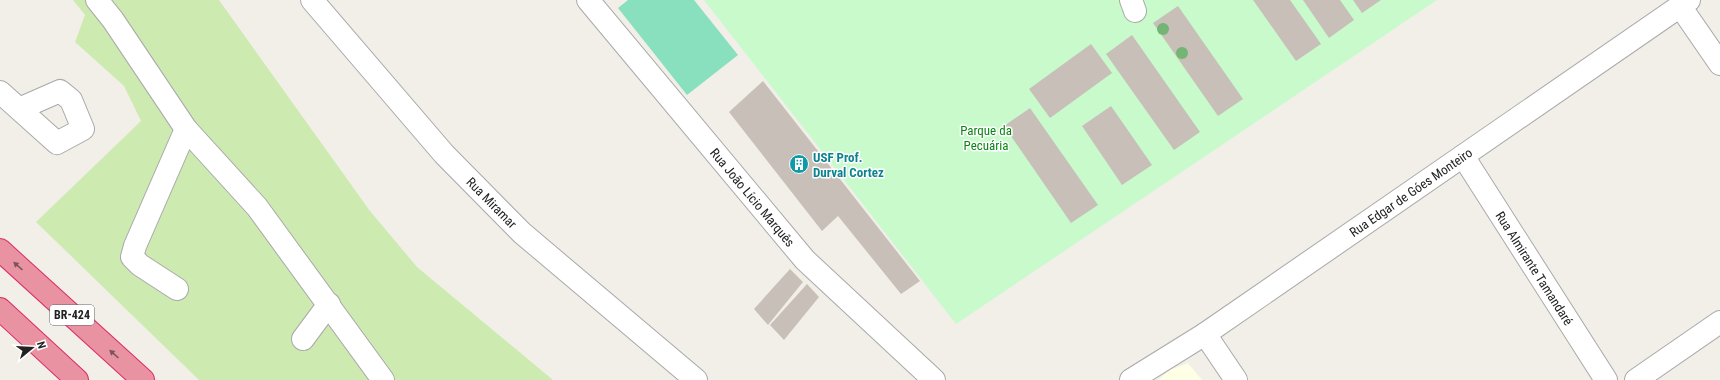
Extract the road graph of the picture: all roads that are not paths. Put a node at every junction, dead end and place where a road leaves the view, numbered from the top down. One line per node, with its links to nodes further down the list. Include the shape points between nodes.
1 (97, 0): 8 (street)
2 (312, 0): 20 (street, Rua Miramar, via 444,154 522,233)
3 (588, 0): 21 (street, Rua João Lício Marquês, via 804,260)
4 (1684, 3): 5 (street); 9 (street, Rua Edgar de Góes Monteiro)
5 (1720, 64)
6 (0, 92): 7 (street)
7 (19, 109)
8 (186, 129): 11 (street, via 132,257); 12 (street, via 257,207)
9 (1463, 156): 15 (street, Rua Edgar de Góes Monteiro); 24 (street, Rua Almirante Tamandaré)
10 (0, 250): 18 (highway, BR-424, one-way to 10)
11 (177, 289)
12 (329, 304): 16 (street); 19 (street)
13 (0, 309): 17 (highway)
14 (1720, 322): 25 (street)
15 (1205, 334): 22 (street, Rua Edgar de Góes Monteiro); 23 (street)
16 (303, 339)
17 (76, 380)
18 (143, 380)
19 (383, 380)
20 (696, 380)
21 (934, 380)
22 (1131, 380)
23 (1236, 380)
24 (1606, 380)
25 (1636, 380)

